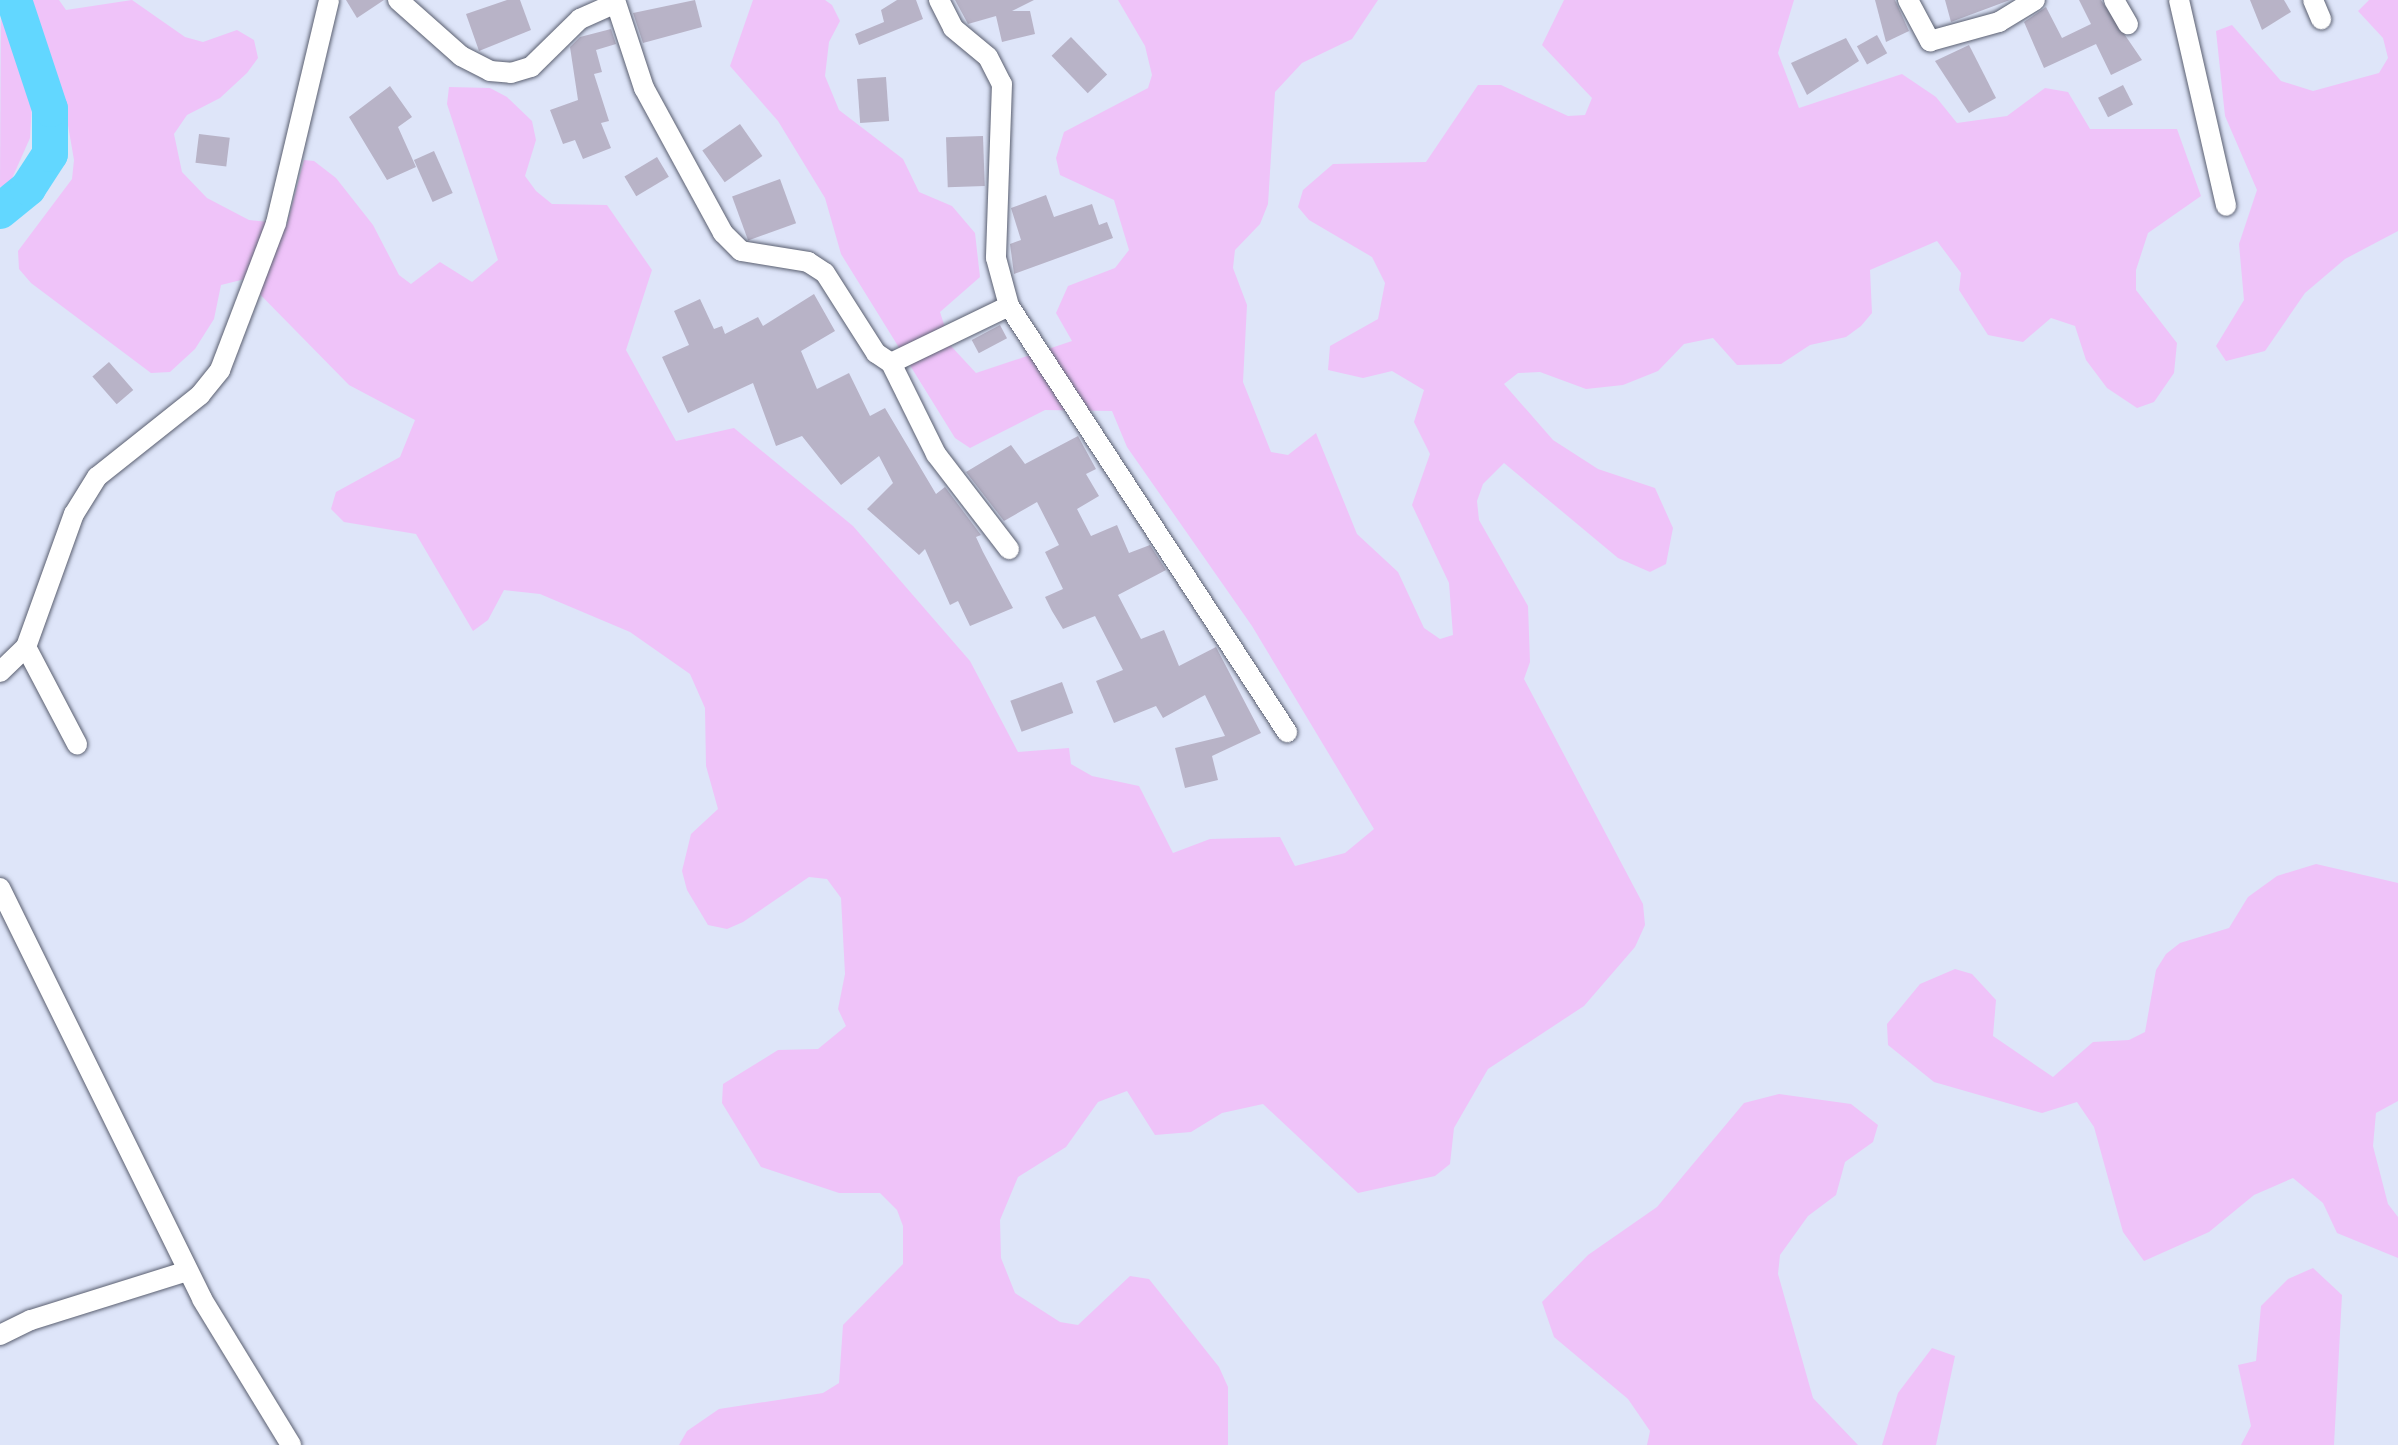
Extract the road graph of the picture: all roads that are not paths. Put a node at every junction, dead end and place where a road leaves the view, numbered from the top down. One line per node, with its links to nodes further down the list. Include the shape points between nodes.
1 (329, 0): 14 (street, via 276,223 220,370 200,395 90,486)
2 (398, 0): 8 (street, via 461,56 490,71 511,73 531,67 580,19)
3 (939, 0): 11 (street, via 953,28 988,57 1002,84 995,217 999,279)
4 (1908, 0): 5 (street, via 1930,41 1999,22)
5 (2035, 0)
6 (2114, 0): 9 (street)
7 (2179, 0): 10 (street)
8 (616, 1): 12 (street, via 644,88 723,233 741,251 808,262 825,273 876,353)
9 (2128, 24)
10 (2226, 206)
11 (1009, 306): 12 (street); 16 (street)
12 (891, 363): 13 (street, via 936,454)
13 (1009, 549)
14 (26, 647): 15 (street); 17 (street)
15 (0, 672)
16 (1287, 732)
17 (77, 744)
18 (0, 888): 19 (street)
19 (187, 1271): 20 (street); 21 (street)
20 (0, 1335)
21 (291, 1445)

